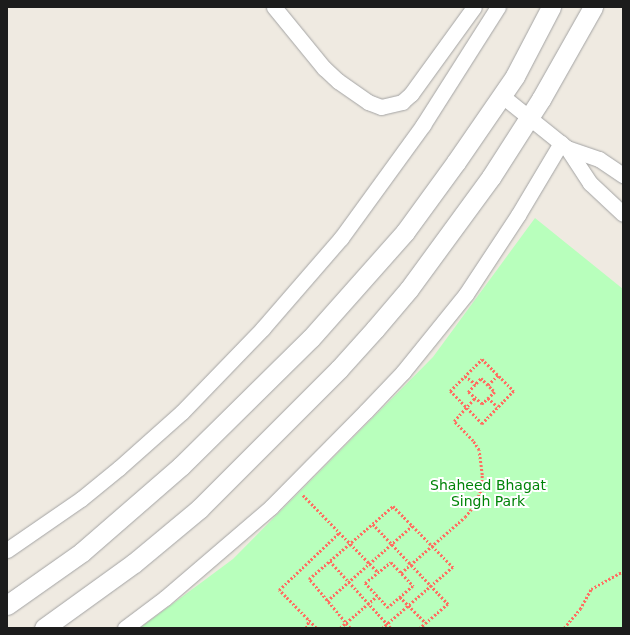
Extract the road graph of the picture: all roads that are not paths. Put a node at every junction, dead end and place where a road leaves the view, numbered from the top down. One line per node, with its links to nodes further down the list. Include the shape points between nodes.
1 (274, 7): 2 (street, via 324,68 338,81 368,102 381,106 402,102 412,94)
2 (474, 7)
3 (498, 7): 11 (street, via 423,125 345,232 263,328 182,412 119,468 81,499)
4 (551, 7): 6 (street, via 515,76)
5 (593, 7): 7 (street)
6 (501, 95): 7 (street); 12 (street, via 405,232 311,338 164,481 82,552)
7 (529, 117): 8 (street); 13 (street, via 491,178 409,289 340,369 200,509 134,563)
8 (564, 145): 9 (street, via 599,159); 10 (street, via 590,183); 14 (street, via 458,306 403,372 293,485 212,558)
9 (623, 175)
10 (623, 214)
11 (7, 550)
12 (7, 605)
13 (44, 628)
14 (125, 628)

